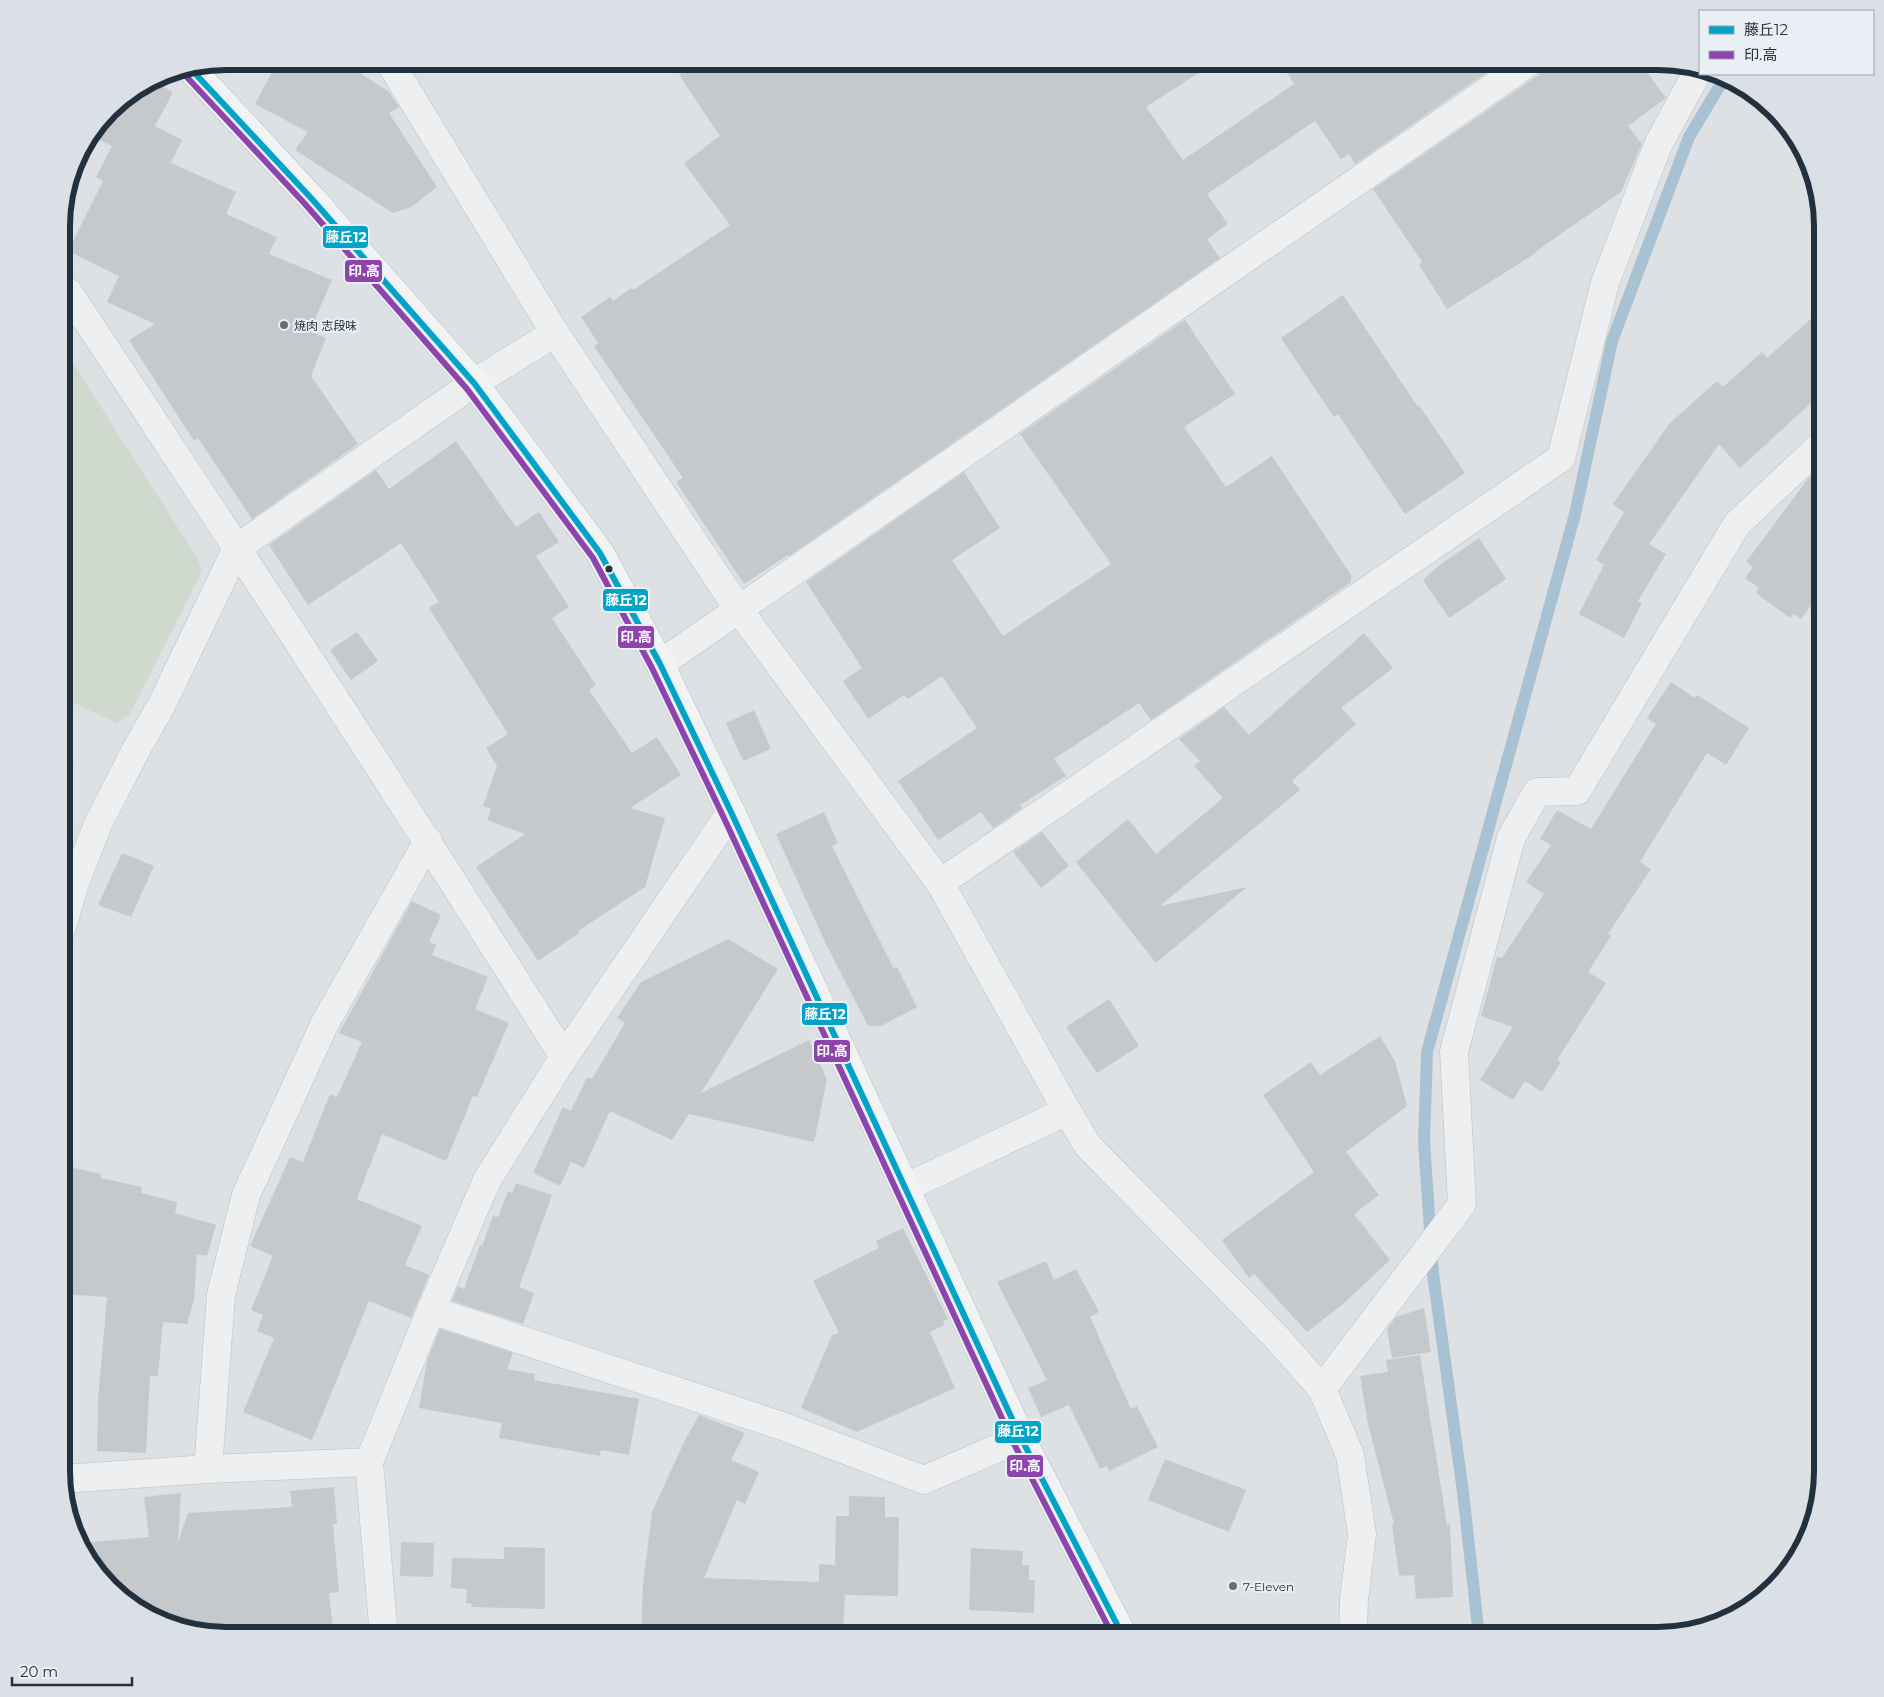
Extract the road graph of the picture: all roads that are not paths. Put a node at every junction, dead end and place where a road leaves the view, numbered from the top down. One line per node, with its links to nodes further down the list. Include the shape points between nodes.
1 (395, 70): 6 (street)
2 (1518, 70): 10 (street)
3 (195, 73): 7 (main road, via 311,198)
4 (1696, 75): 14 (street, via 1658,145 1605,283 1561,458)
5 (70, 295): 9 (street)
6 (555, 333): 7 (street); 10 (street)
7 (474, 383): 9 (street); 11 (main road, via 600,553)
8 (1814, 451): 20 (street, via 1737,524 1577,791 1537,792 1511,838 1454,1052 1462,1204)
9 (237, 548): 13 (street); 15 (street, via 162,704 98,824)
10 (738, 610): 11 (street); 14 (street)
11 (660, 664): 12 (main road)
12 (731, 812): 16 (street); 18 (main road)
13 (428, 841): 16 (street); 23 (street, via 325,1023 246,1195 221,1295)
14 (940, 883): 17 (street)
15 (70, 900)
16 (564, 1057): 19 (street, via 487,1180)
17 (1066, 1111): 18 (street); 20 (street, via 1088,1146 1277,1338)
18 (905, 1188): 21 (main road)
19 (431, 1310): 21 (street, via 782,1426 924,1480); 22 (street)
20 (1322, 1390): 27 (street, via 1350,1455 1362,1534)
21 (1020, 1438): 26 (main road)
22 (370, 1462): 23 (street); 25 (street)
23 (208, 1469): 24 (street)
24 (70, 1478)
25 (383, 1627)
26 (1118, 1627)
27 (1353, 1627)

